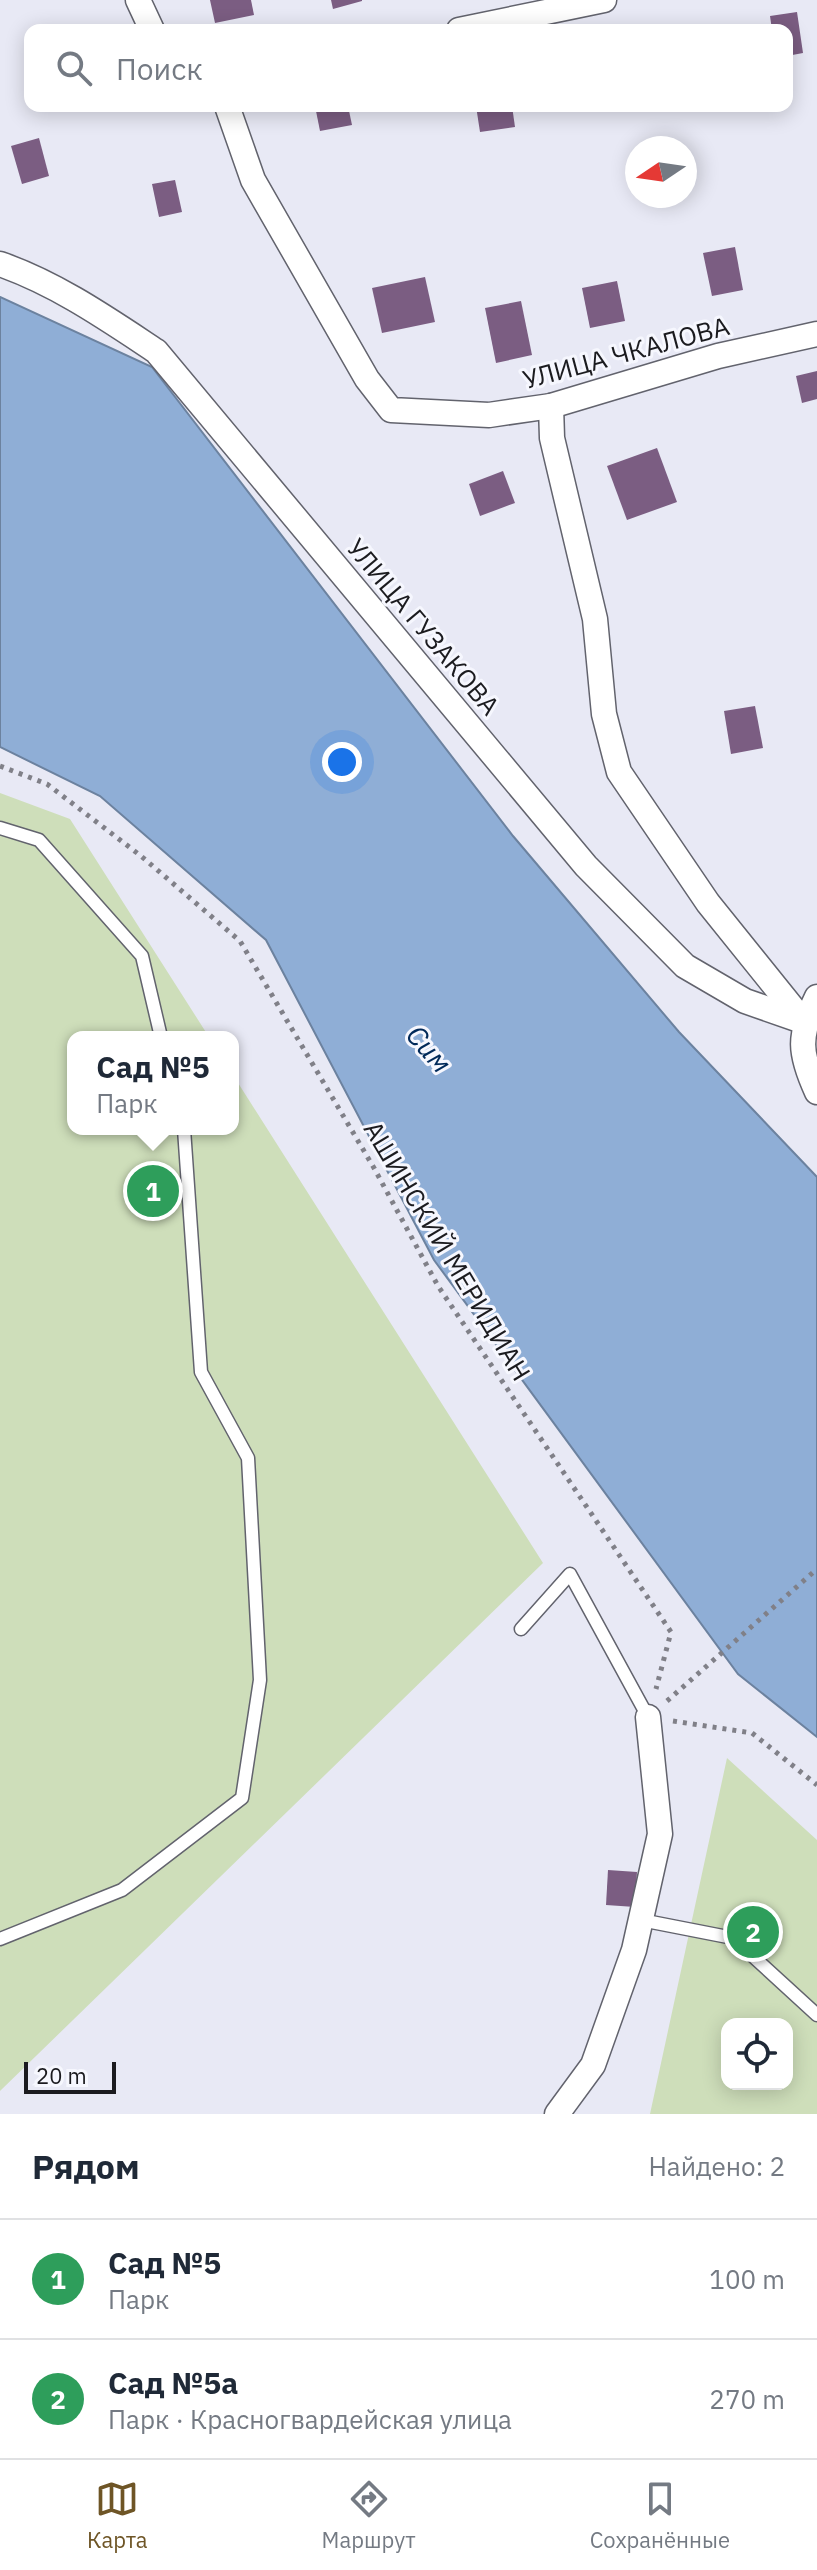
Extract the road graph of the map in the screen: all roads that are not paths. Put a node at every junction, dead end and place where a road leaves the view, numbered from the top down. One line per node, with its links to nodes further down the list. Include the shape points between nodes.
1 (138, 0): 3 (street)
2 (604, 0): 4 (street)
3 (149, 24)
4 (488, 24)
5 (229, 112): 8 (street, УЛИЦА ЧКАЛОВА, via 253,180 367,379 391,410 489,415)
6 (0, 264): 11 (street, УЛИЦА ГУЗАКОВА, via 96,311 156,351 586,866 685,966 745,1001)
7 (817, 334): 8 (street, УЛИЦА ЧКАЛОВА, via 718,356)
8 (551, 406): 11 (street, via 552,438 595,619 604,714 619,772 708,903)
9 (0, 828): 12 (lane, via 39,840 142,956)
10 (817, 997): 11 (street)
11 (805, 1022): 13 (street, via 804,1062)
12 (160, 1031)
13 (817, 1092)
14 (184, 1135): 18 (lane, via 201,1372 248,1458 260,1680 242,1798 122,1890)
15 (521, 1629): 16 (lane, via 570,1574)
16 (648, 1717): 17 (street, via 660,1834)
17 (641, 1920): 19 (lane, via 733,1938); 20 (street, via 593,2065)
18 (0, 1939)
19 (817, 2015)
20 (575, 2088): 21 (street); 22 (lane)
21 (557, 2114)
22 (577, 2114)

